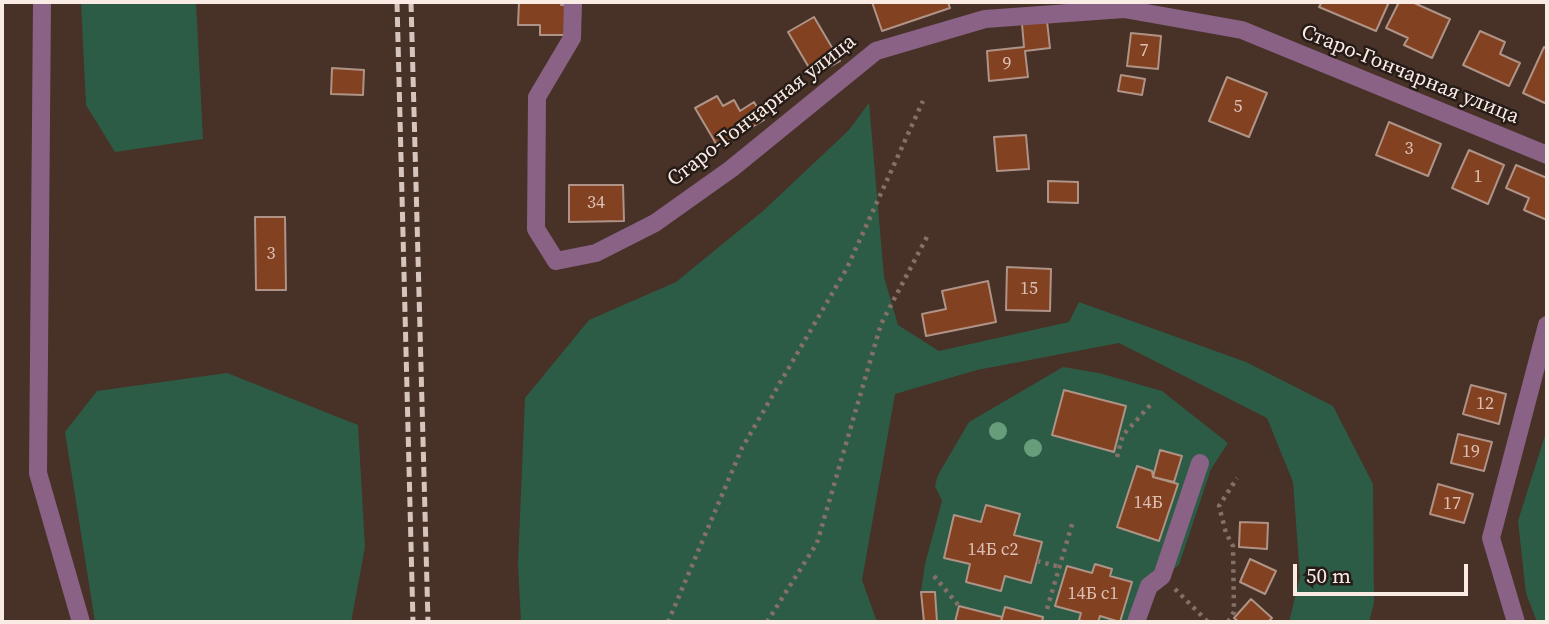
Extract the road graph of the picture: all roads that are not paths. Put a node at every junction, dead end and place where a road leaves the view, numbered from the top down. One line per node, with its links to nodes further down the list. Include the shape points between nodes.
1 (42, 2): 7 (street, via 38,473)
2 (573, 2): 3 (street, Старо-Гончарная улица, via 572,38 537,97 536,229 556,261 596,253 655,223 731,169 876,51)
3 (981, 10): 4 (street, Старо-Гончарная улица, via 1124,9 1242,30)
4 (1547, 155)
5 (1547, 325): 9 (street, via 1491,538)
6 (1200, 463): 8 (street, via 1162,576 1149,586)
7 (82, 622)
8 (1136, 622)
9 (1516, 622)

